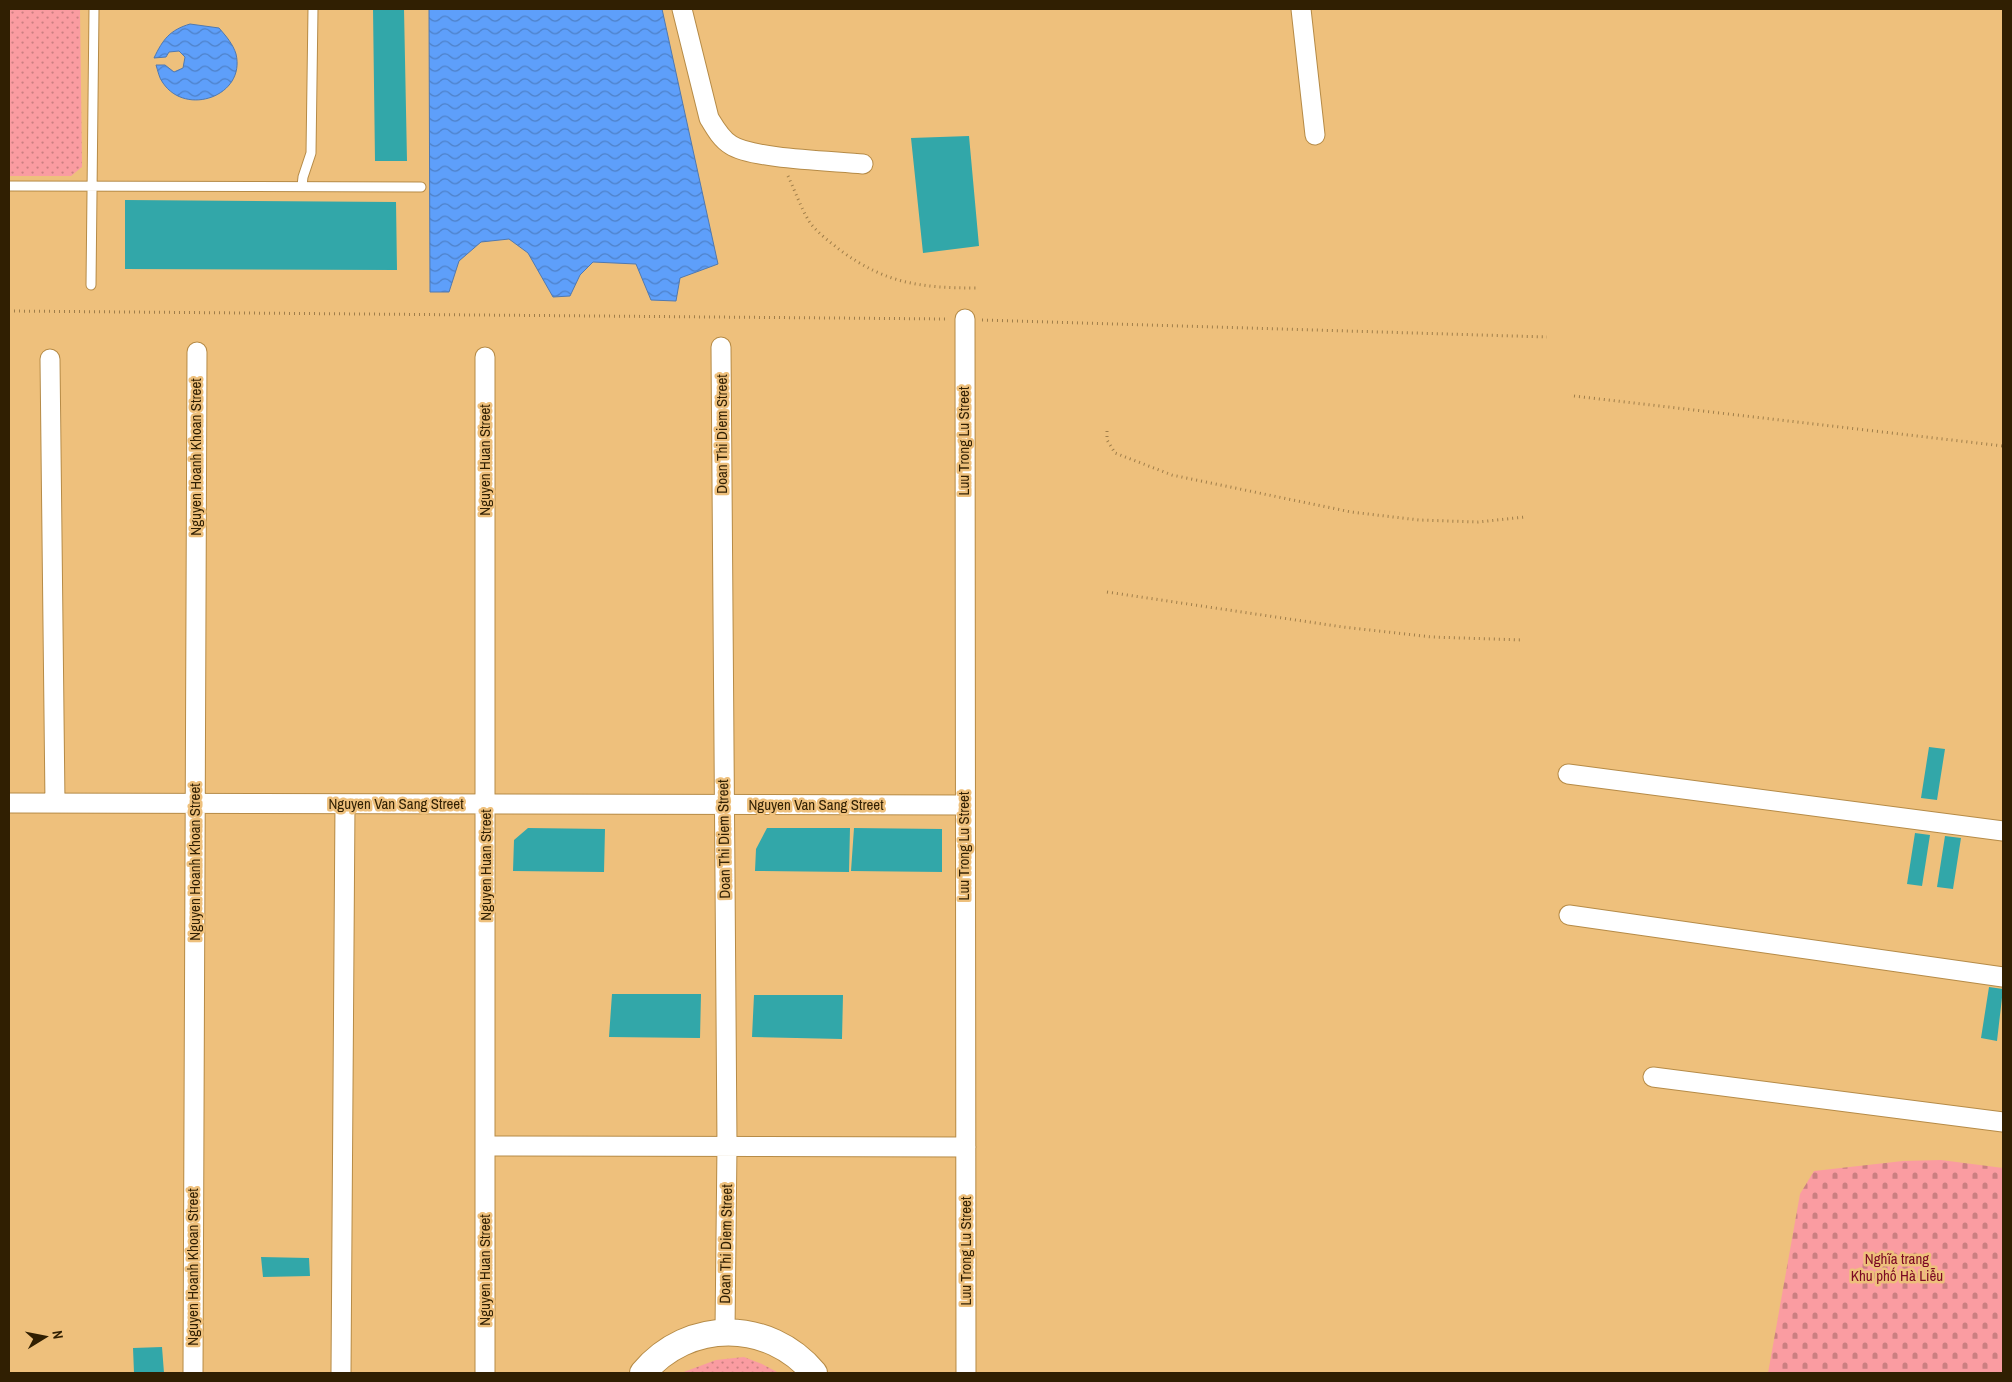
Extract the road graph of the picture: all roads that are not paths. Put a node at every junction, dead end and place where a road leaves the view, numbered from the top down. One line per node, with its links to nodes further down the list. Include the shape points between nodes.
1 (94, 9): 8 (lane)
2 (313, 9): 9 (lane, via 311,153)
3 (682, 9): 6 (street, via 709,118 730,145 748,153)
4 (1301, 9): 5 (street)
5 (1315, 135)
6 (864, 164)
7 (9, 186): 8 (lane)
8 (92, 186): 9 (lane); 11 (lane)
9 (302, 186): 10 (lane)
10 (421, 187)
11 (91, 285)
12 (965, 319): 24 (street, Luu Trong Lu Street)
13 (721, 346): 23 (street, Doan Thi Diem Street)
14 (197, 352): 20 (street, Nguyen Hoanh Khoan Street)
15 (485, 357): 22 (street, Nguyen Huan Street)
16 (50, 360): 19 (street)
17 (1568, 774): 25 (street)
18 (9, 803): 19 (street, Nguyen Van Sang Street)
19 (55, 803): 20 (street, Nguyen Van Sang Street)
20 (195, 803): 21 (street, Nguyen Van Sang Street); 34 (street, Nguyen Hoanh Khoan Street)
21 (345, 804): 22 (street, Nguyen Van Sang Street); 35 (street)
22 (486, 804): 23 (street, Nguyen Van Sang Street); 31 (street, Nguyen Huan Street)
23 (723, 804): 24 (street, Nguyen Van Sang Street); 30 (street, Doan Thi Diem Street)
24 (964, 805): 32 (street, Luu Trong Lu Street)
25 (2003, 831)
26 (1569, 915): 27 (street)
27 (2003, 977)
28 (1653, 1078): 29 (street)
29 (2003, 1122)
30 (727, 1145): 31 (street); 32 (street); 33 (street, Doan Thi Diem Street)
31 (486, 1146): 36 (street, Nguyen Huan Street)
32 (966, 1147): 39 (street, Luu Trong Lu Street)
33 (725, 1331): 37 (street, via 692,1338 677,1345 662,1354); 38 (street, via 771,1340 797,1356)
34 (193, 1373)
35 (341, 1373)
36 (485, 1373)
37 (644, 1373)
38 (814, 1373)
39 (966, 1373)

